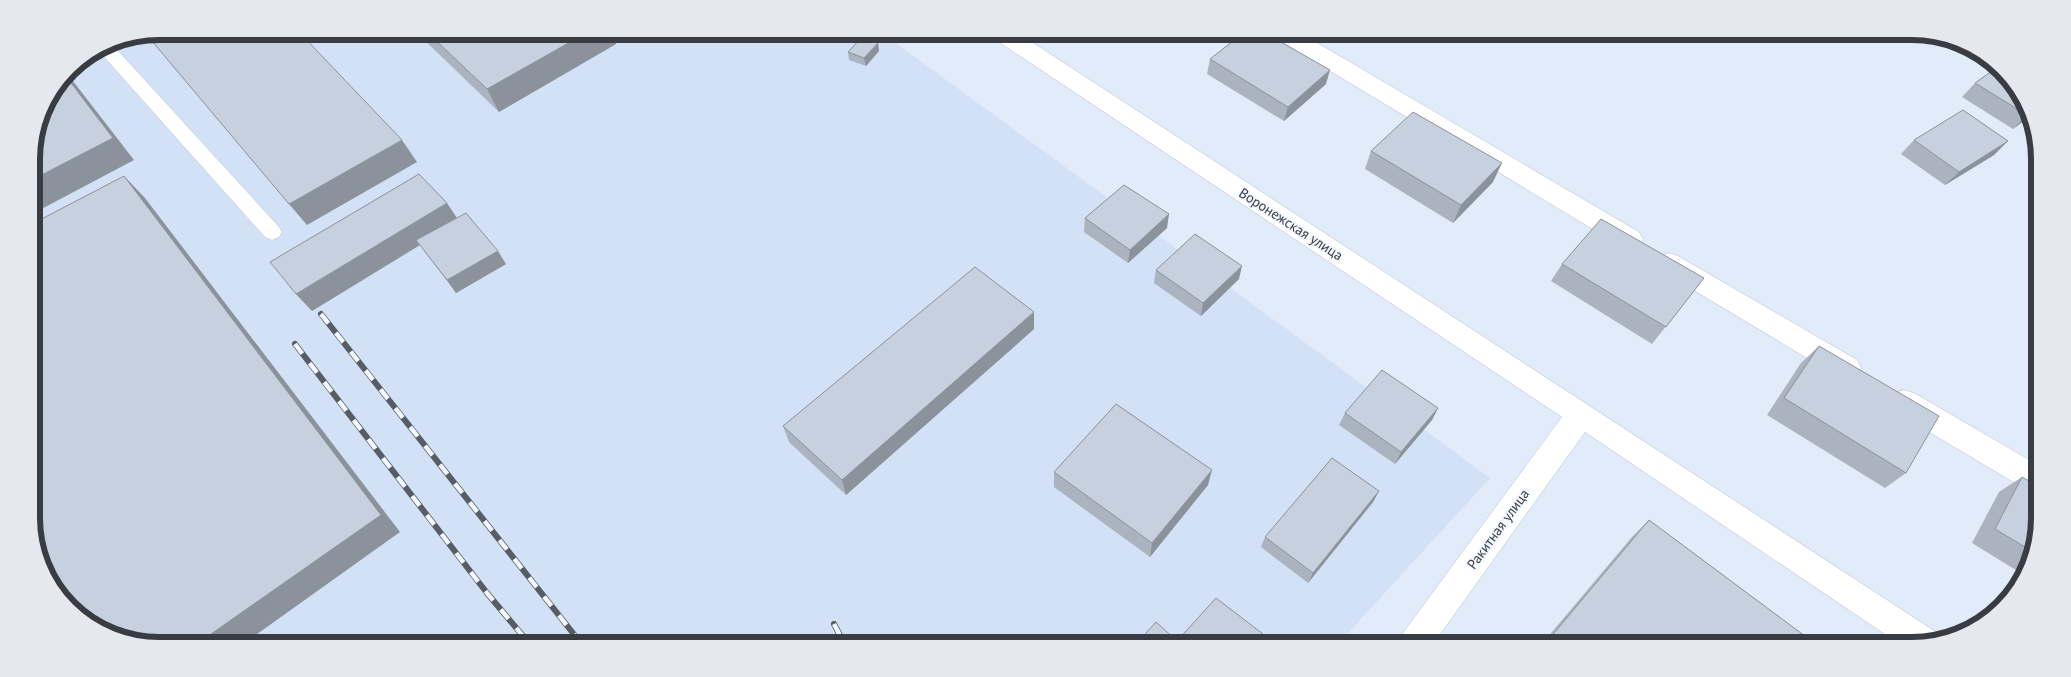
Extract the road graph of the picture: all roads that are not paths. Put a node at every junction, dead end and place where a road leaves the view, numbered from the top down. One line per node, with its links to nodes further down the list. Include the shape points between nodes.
1 (1012, 40): 5 (street, Воронежская улица)
2 (1295, 40): 6 (street)
3 (109, 52): 4 (lane)
4 (272, 232)
5 (1582, 414): 7 (street, Ракитная улица); 8 (street, Воронежская улица)
6 (2031, 477)
7 (1419, 637)
8 (1915, 637)

